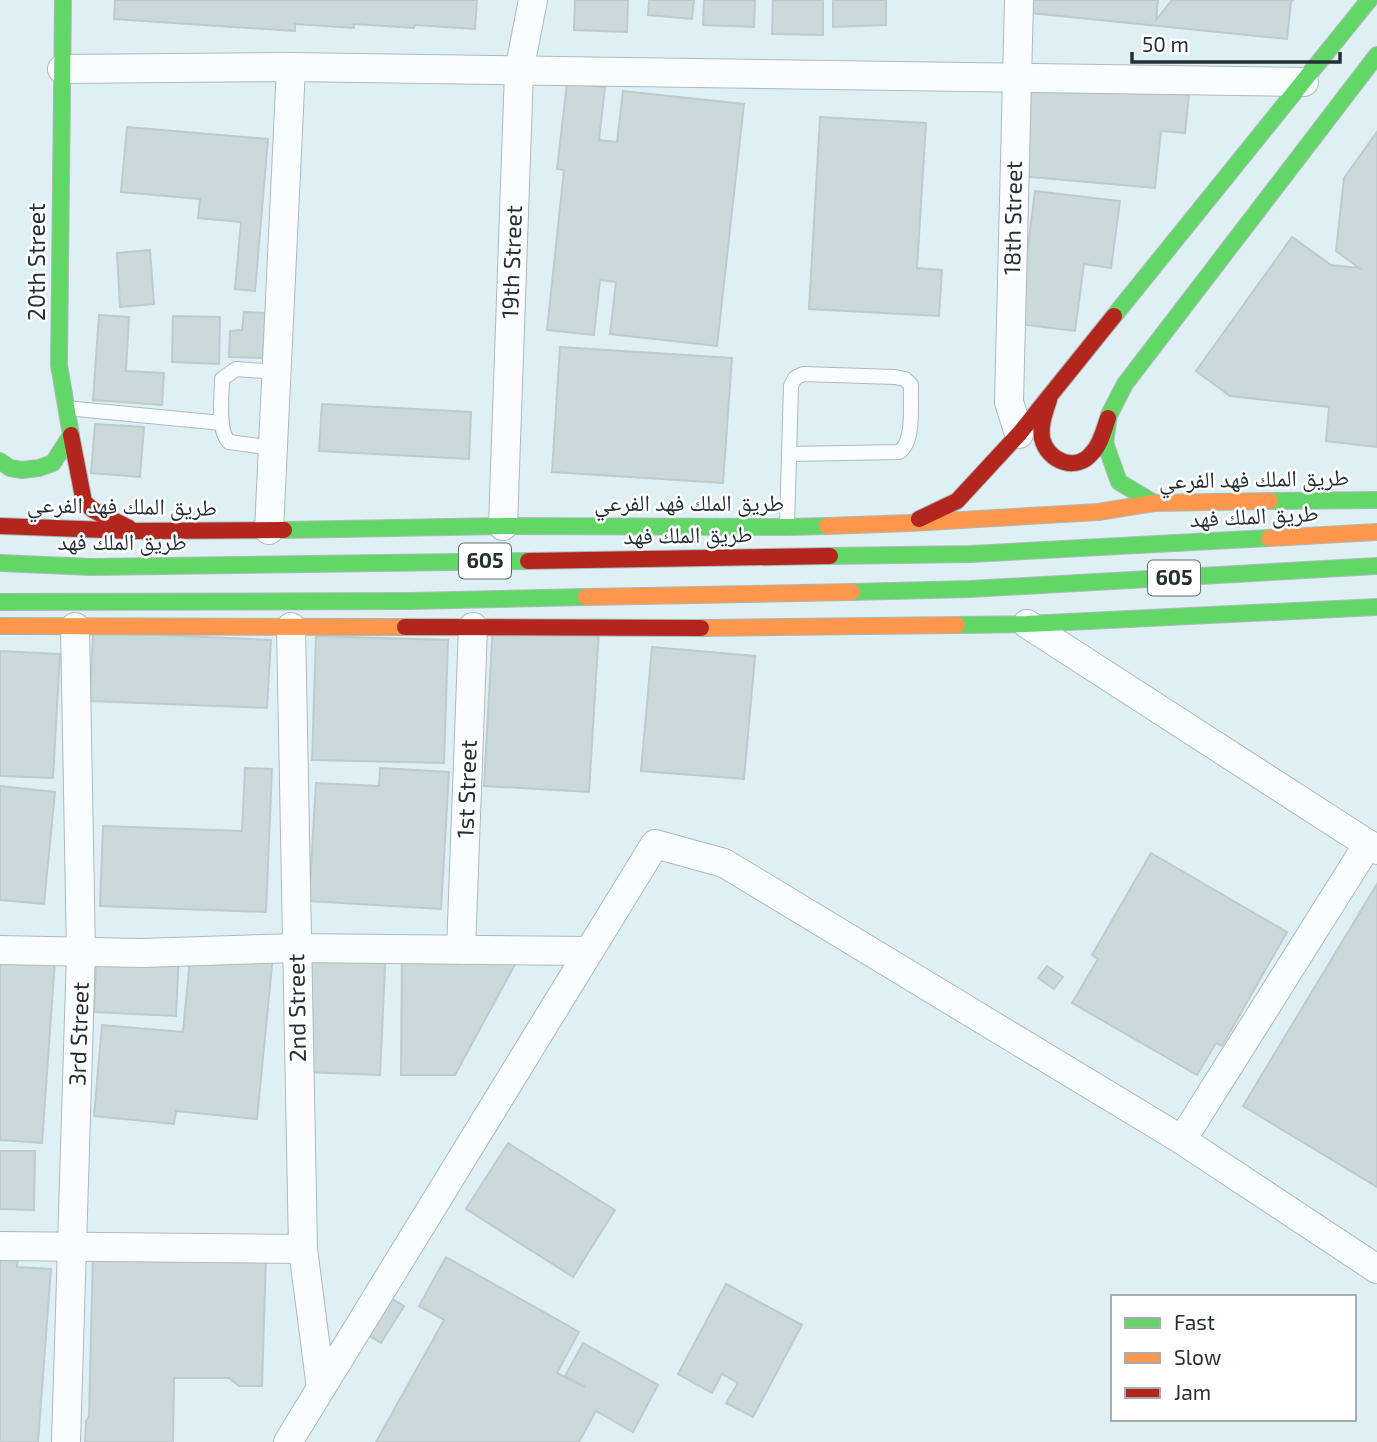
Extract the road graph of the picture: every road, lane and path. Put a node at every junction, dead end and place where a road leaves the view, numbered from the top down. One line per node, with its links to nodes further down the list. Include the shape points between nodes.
1 (63, 0): 7 (main road, 20th Street)
2 (533, 0): 8 (street, 19th Street)
3 (1019, 0): 9 (street, 18th Street)
4 (1369, 0): 10 (main road)
5 (1377, 55): 14 (main road, via 1125,384)
6 (291, 67): 7 (street); 8 (street); 11 (street)
7 (62, 69): 13 (main road, 20th Street, via 60,365)
8 (519, 71): 9 (street); 25 (street, 19th Street)
9 (1016, 78): 10 (street); 16 (street, 18th Street, via 1009,402)
10 (1304, 82): 12 (main road)
11 (276, 372): 15 (lane, via 236,369 222,379); 18 (street)
12 (1049, 400): 14 (main road, via 1041,429 1044,447 1063,463 1077,464 1090,456); 16 (main road)
13 (65, 407): 15 (lane); 17 (main road, 20th Street)
14 (1109, 415): 22 (main road, via 1105,443 1119,482)
15 (222, 423): 18 (lane, via 229,442)
16 (1019, 434): 23 (main road, via 957,501)
17 (71, 435): 20 (main road, via 53,463 46,466 22,470); 28 (main road, 20th Street, via 84,502)
18 (272, 448): 27 (street)
19 (789, 454): 19 (lane, via 795,378 803,374 895,377 911,385 909,439 899,452); 26 (lane)
20 (0, 461)
21 (1377, 500): 22 (main road, طريق الملك فهد الفرعي)
22 (1154, 503): 23 (main road, طريق الملك فهد الفرعي, via 1098,512)
23 (911, 523): 26 (main road, طريق الملك فهد الفرعي)
24 (0, 526): 28 (main road, طريق الملك فهد الفرعي)
25 (502, 526): 26 (main road, طريق الملك فهد الفرعي); 27 (main road, طريق الملك فهد الفرعي)
26 (787, 527)
27 (269, 530): 28 (main road, طريق الملك فهد الفرعي)
28 (134, 531)
29 (1377, 533): 30 (main road, طريق الملك فهد / 605, via 971,554 92,566)
30 (0, 563)
31 (1377, 566): 32 (main road, 605, via 970,589 410,601)
32 (0, 602)
33 (1377, 607): 34 (main road)
34 (1027, 624): 38 (main road); 39 (street)
35 (0, 626): 36 (main road)
36 (75, 627): 37 (main road); 44 (street, 3rd Street)
37 (291, 627): 38 (main road); 40 (street, 2nd Street)
38 (473, 627): 42 (street, 1st Street)
39 (1372, 847): 45 (street)
40 (296, 948): 42 (street); 44 (street); 48 (street, 2nd Street)
41 (0, 950): 44 (street)
42 (461, 950): 43 (street)
43 (589, 951): 45 (street, via 655,844 724,863); 50 (street)
44 (81, 952): 47 (street, 3rd Street)
45 (1182, 1140): 49 (street)
46 (0, 1246): 47 (street)
47 (72, 1247): 48 (street); 51 (street, 3rd Street)
48 (303, 1249): 50 (street, 2nd Street)
49 (1377, 1269)
50 (321, 1388): 52 (street)
51 (66, 1442)
52 (288, 1442)

